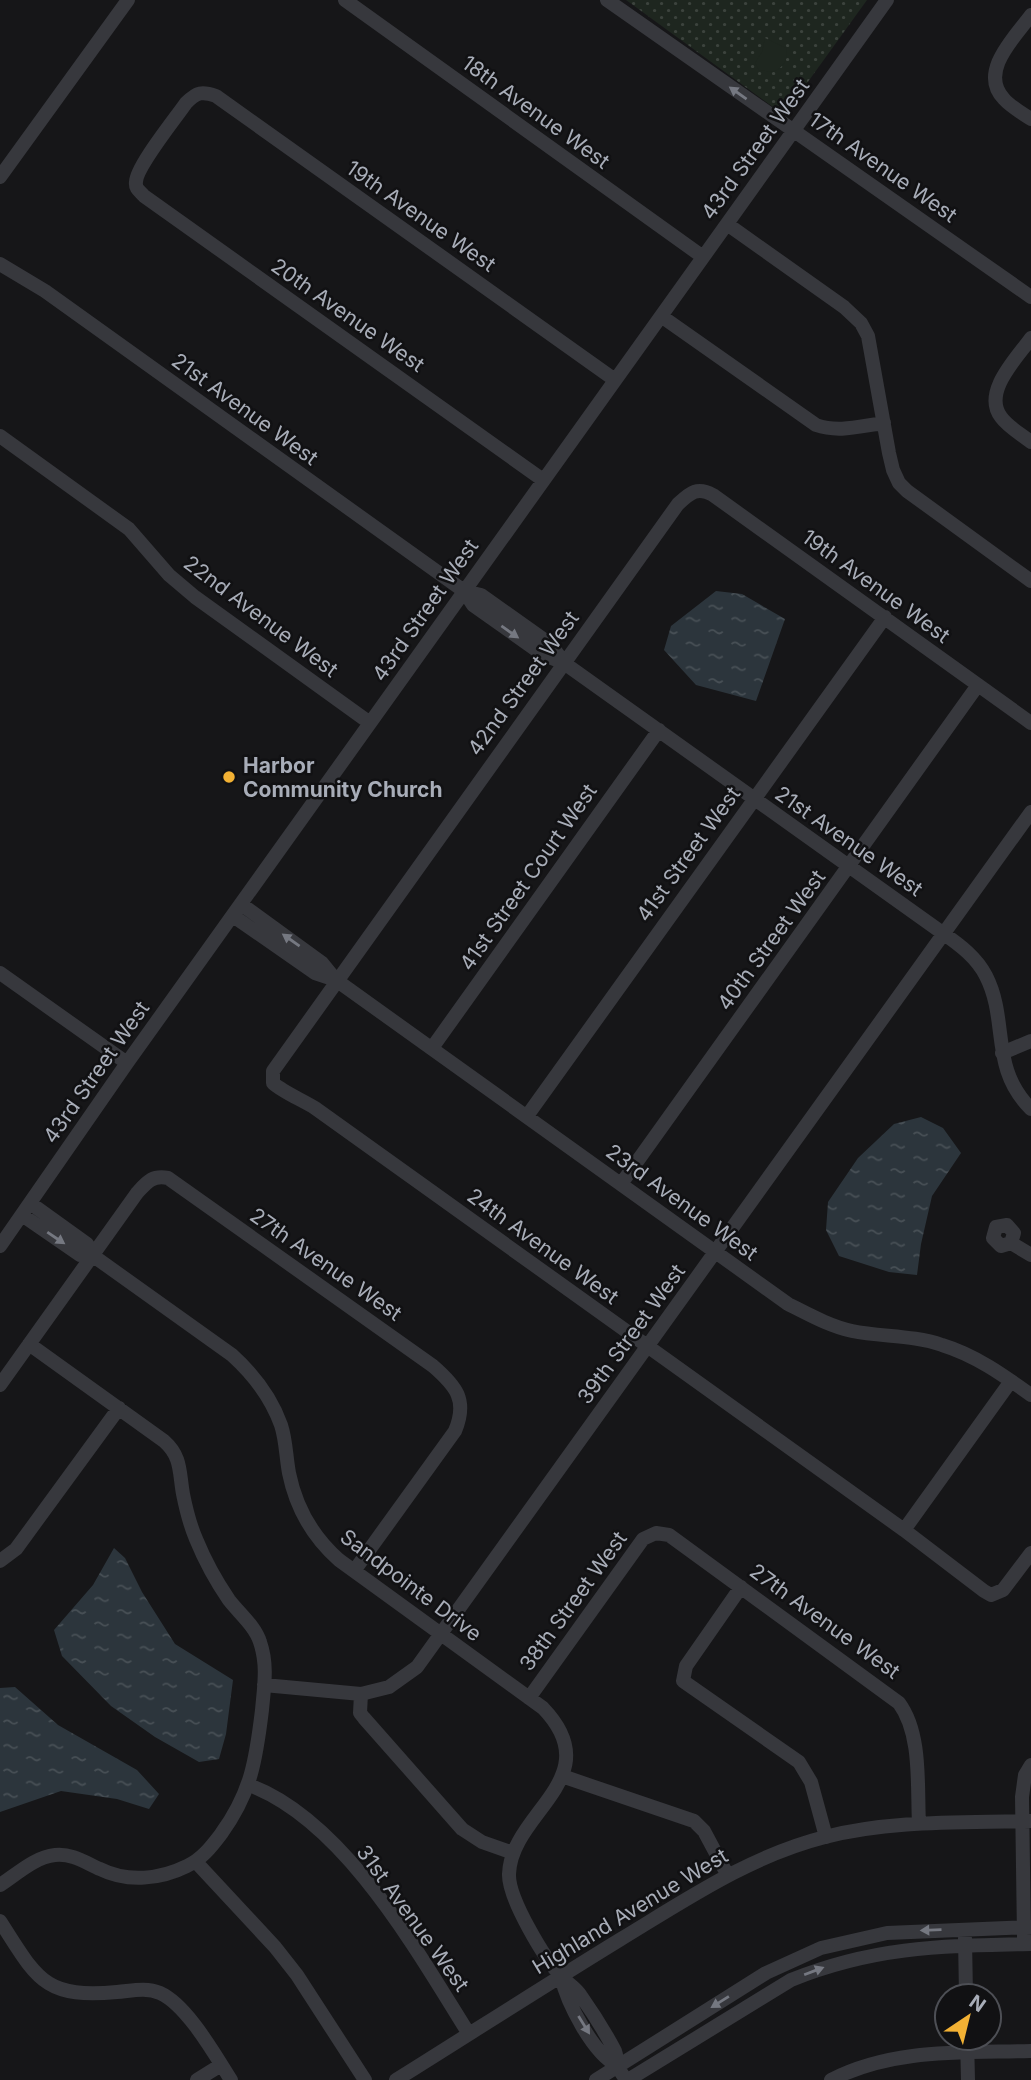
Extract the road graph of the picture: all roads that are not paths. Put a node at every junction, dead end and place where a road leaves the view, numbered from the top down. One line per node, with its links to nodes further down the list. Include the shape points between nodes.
1 (128, 0): 8 (street)
2 (345, 0): 11 (street, 18th Avenue West)
3 (607, 0): 7 (street, 17th Avenue West, one-way to 3)
4 (887, 0): 7 (street, 43rd Street West)
5 (1031, 15): 6 (street, via 997,63 995,79 1004,99)
6 (1031, 119)
7 (795, 130): 10 (street, 43rd Street West); 13 (street, 17th Avenue West)
8 (0, 177)
9 (136, 179): 16 (street, 19th Avenue West, via 186,103 200,92 216,96); 20 (street, 20th Avenue West, via 136,188 144,196)
10 (727, 223): 11 (street, 43rd Street West); 17 (street, via 861,323 872,349)
11 (703, 257): 14 (street, 43rd Street West)
12 (0, 264): 23 (street, 21st Avenue West, via 45,291)
13 (1031, 298)
14 (661, 316): 16 (street, 43rd Street West); 17 (street, via 816,425 839,429)
15 (1031, 338): 19 (street, via 997,389 995,401 999,415)
16 (615, 380): 20 (street, 43rd Street West)
17 (884, 424): 22 (street, via 893,470 906,491)
18 (0, 436): 27 (street, 22nd Avenue West, via 129,529 195,597)
19 (1031, 442)
20 (543, 480): 23 (street, 43rd Street West)
21 (695, 490): 24 (street, 19th Avenue West, via 712,495); 25 (street, 42nd Street West, via 678,504)
22 (1031, 581)
23 (464, 591): 25 (street, 21st Avenue West, via 481,595 550,644); 27 (street, 43rd Street West)
24 (885, 617): 26 (street, 19th Avenue West); 30 (street, 41st Street West)
25 (564, 663): 29 (street, 21st Avenue West); 36 (street, 42nd Street West)
26 (978, 685): 28 (street, 19th Avenue West); 32 (street, 40th Street West)
27 (370, 723): 33 (street, 43rd Street West)
28 (1031, 723)
29 (659, 730): 30 (street, 21st Avenue West); 38 (street, 41st Street Court West)
30 (754, 799): 32 (street, 21st Avenue West); 43 (street, 41st Street West)
31 (1031, 812): 34 (street, 39th Street West)
32 (849, 866): 34 (street, 21st Avenue West); 44 (street, 40th Street West)
33 (237, 910): 36 (street, 23rd Avenue West, via 322,963); 40 (street, 43rd Street West)
34 (944, 934): 39 (street, 21st Avenue West, via 974,959 988,978); 48 (street, 39th Street West)
35 (0, 972): 40 (street)
36 (336, 980): 38 (street, 23rd Avenue West); 41 (street, 42nd Street West)
37 (1031, 1041): 39 (street)
38 (432, 1048): 43 (street, 23rd Avenue West)
39 (1002, 1053): 42 (street, 21st Avenue West, via 1016,1092)
40 (127, 1063): 45 (street, 43rd Street West)
41 (273, 1077): 52 (street, 24th Avenue West, via 276,1086 315,1108)
42 (1031, 1109)
43 (527, 1116): 44 (street, 23rd Avenue West)
44 (621, 1184): 48 (street, 23rd Avenue West)
45 (26, 1209): 47 (street, 43rd Street West); 49 (street, Sandpointe Drive, via 80,1255)
46 (1011, 1243): 50 (street)
47 (0, 1246)
48 (716, 1252): 52 (street, 39th Street West); 53 (street, 23rd Avenue West, via 788,1304 823,1321 941,1344)
49 (92, 1255): 51 (street); 61 (street, Sandpointe Drive, via 232,1355 256,1379 278,1419 293,1489 307,1523 323,1546); 61 (street, 27th Avenue West, via 148,1180 172,1180 433,1366 455,1388 460,1414 455,1431)
50 (1031, 1255)
51 (29, 1344): 54 (street); 56 (street)
52 (647, 1347): 57 (street, 24th Avenue West); 63 (street, 39th Street West)
53 (1011, 1381): 55 (street, 23rd Avenue West); 57 (street)
54 (0, 1385)
55 (1031, 1395)
56 (119, 1408): 60 (street, via 16,1549); 64 (street, via 175,1453 200,1549 261,1644)
57 (904, 1530): 59 (street, 24th Avenue West, via 984,1591 996,1595)
58 (656, 1533): 62 (street, 27th Avenue West, via 668,1535); 66 (street, 38th Street West, via 643,1539)
59 (1031, 1553)
60 (0, 1561)
61 (354, 1571): 63 (street, Sandpointe Drive)
62 (741, 1587): 71 (street, 27th Avenue West, via 906,1712 914,1733); 72 (street, via 686,1666 683,1681 799,1762 811,1782)
63 (442, 1635): 65 (street, 39th Street West, via 401,1680); 66 (street, Sandpointe Drive)
64 (264, 1685): 65 (street, 39th Street West); 69 (street, via 257,1757)
65 (361, 1694): 73 (street, via 360,1713 463,1829)
66 (529, 1698): 68 (street, Sandpointe Drive, via 558,1730 565,1753)
67 (1031, 1765): 70 (street, via 1023,1786)
68 (562, 1776): 73 (street); 75 (street, via 694,1821)
69 (249, 1785): 74 (street, via 214,1844); 84 (street, 31st Avenue West, via 303,1814 355,1868)
70 (1027, 1821): 71 (street, Highland Avenue West); 78 (street)
71 (919, 1824): 72 (street, Highland Avenue West)
72 (825, 1837): 75 (street, Highland Avenue West)
73 (513, 1853): 82 (street, via 509,1876 515,1903)
74 (196, 1862): 76 (street, via 160,1876 135,1878 53,1855); 93 (street, via 290,1966)
75 (727, 1874): 82 (street, Highland Avenue West)
76 (0, 1885)
77 (0, 1920): 89 (street, via 35,1973 51,1986 79,1994 141,1990 161,1994 187,2017)
78 (1028, 1927): 79 (street); 80 (street)
79 (966, 1929): 81 (street); 90 (street, one-way to 90, via 887,1933 810,1952 766,1973)
80 (1027, 1945): 81 (street)
81 (965, 1946): 83 (street); 96 (street, one-way to 81, via 780,1986 817,1970 882,1953)
82 (561, 1976): 84 (street, Highland Avenue West); 90 (street, via 568,2001 603,2057)
83 (966, 1982)
84 (469, 2034): 94 (street, Highland Avenue West)
85 (1003, 2048): 87 (street)
86 (933, 2051): 97 (street, via 863,2066)
87 (1031, 2051)
88 (967, 2052): 98 (street)
89 (221, 2065): 91 (street); 92 (street)
90 (618, 2066): 95 (street); 96 (street)
91 (197, 2080)
92 (231, 2080)
93 (365, 2080)
94 (396, 2080)
95 (596, 2080)
96 (627, 2080)
97 (831, 2080)
98 (968, 2080)

